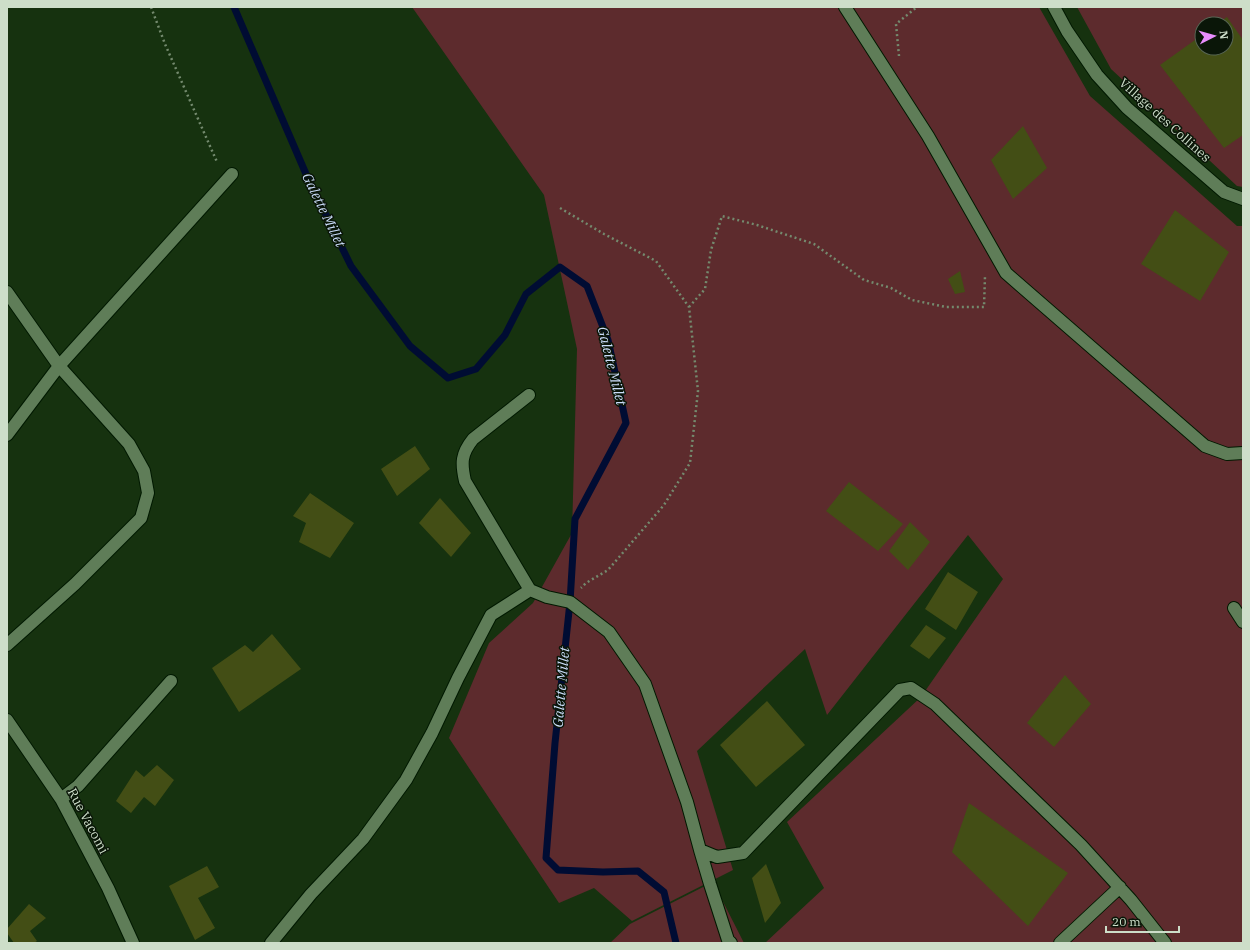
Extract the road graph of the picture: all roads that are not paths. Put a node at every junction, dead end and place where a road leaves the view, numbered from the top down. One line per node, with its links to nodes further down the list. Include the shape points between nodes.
1 (845, 7): 9 (street, via 928,136 1006,274 1205,446 1226,454)
2 (1054, 7): 4 (street, Village des Collines, via 1067,32 1097,75 1127,108 1224,192)
3 (228, 177): 6 (street)
4 (1243, 200)
5 (7, 292): 6 (street)
6 (59, 366): 8 (street); 13 (street, via 129,444 144,471 148,493 141,518 75,584)
7 (529, 395): 10 (street, via 473,439 462,458 462,469 466,481)
8 (7, 435)
9 (1243, 453)
10 (530, 590): 17 (street, via 570,602 608,632 645,684 684,795); 20 (street, via 490,615 432,734 406,780 363,839 311,894)
11 (1234, 608): 12 (street)
12 (1243, 622)
13 (7, 645)
14 (170, 680): 16 (street, via 78,786)
15 (7, 720): 16 (street, Rue Vacomi)
16 (61, 799): 19 (street, Rue Vacomi, via 108,888)
17 (700, 850): 18 (street, via 717,857 743,853 900,690 911,688 935,704 1081,845); 21 (street)
18 (1120, 887): 22 (street); 23 (street)
19 (133, 943)
20 (271, 943)
21 (731, 943)
22 (1060, 943)
23 (1165, 943)

